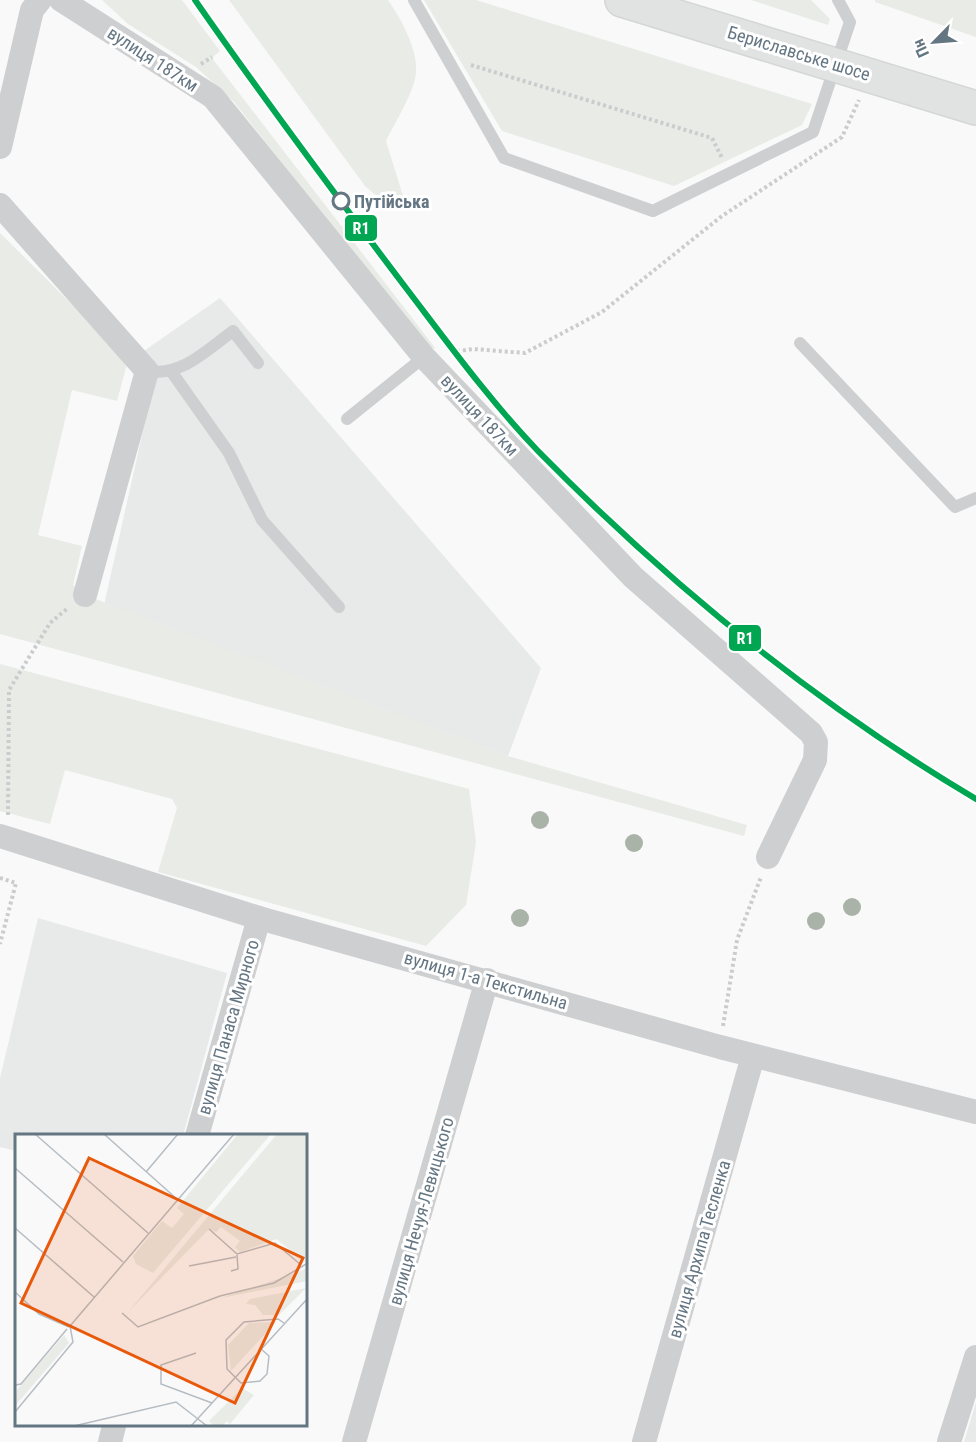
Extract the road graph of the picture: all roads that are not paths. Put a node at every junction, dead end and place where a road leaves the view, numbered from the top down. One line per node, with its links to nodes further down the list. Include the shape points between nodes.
1 (40, 0): 8 (street, via 32,10)
2 (61, 0): 11 (street, вулиця 187км, via 213,97)
3 (414, 0): 6 (lane, via 504,158 652,211 813,132)
4 (622, 0): 6 (main road, Бериславське шосе)
5 (838, 0): 6 (lane, via 850,22)
6 (837, 65): 7 (main road, Бериславське шосе)
7 (976, 108)
8 (0, 147)
9 (0, 206): 13 (street)
10 (800, 344): 15 (lane, via 956,507)
11 (424, 357): 14 (lane); 19 (street, вулиця 187км, via 633,577 816,742 814,760)
12 (258, 363): 13 (lane, via 233,331 189,363)
13 (159, 371): 16 (street); 17 (lane, via 230,453 262,520)
14 (346, 419)
15 (976, 498)
16 (85, 595)
17 (339, 607)
18 (3, 840): 20 (street, вулиця 1-а Текстильна)
19 (768, 857)
20 (259, 918): 21 (street, вулиця 1-а Текстильна); 24 (street, вулиця Панаса Мирного)
21 (487, 980): 22 (street, вулиця 1-а Текстильна); 28 (street, вулиця Нечуя-Левицького)
22 (753, 1056): 23 (street, вулиця 1-а Текстильна); 29 (street, вулиця Архипа Тесленка)
23 (976, 1112)
24 (198, 1134)
25 (976, 1357): 30 (street)
26 (114, 1427): 27 (street)
27 (110, 1442)
28 (354, 1442)
29 (644, 1442)
30 (949, 1442)

